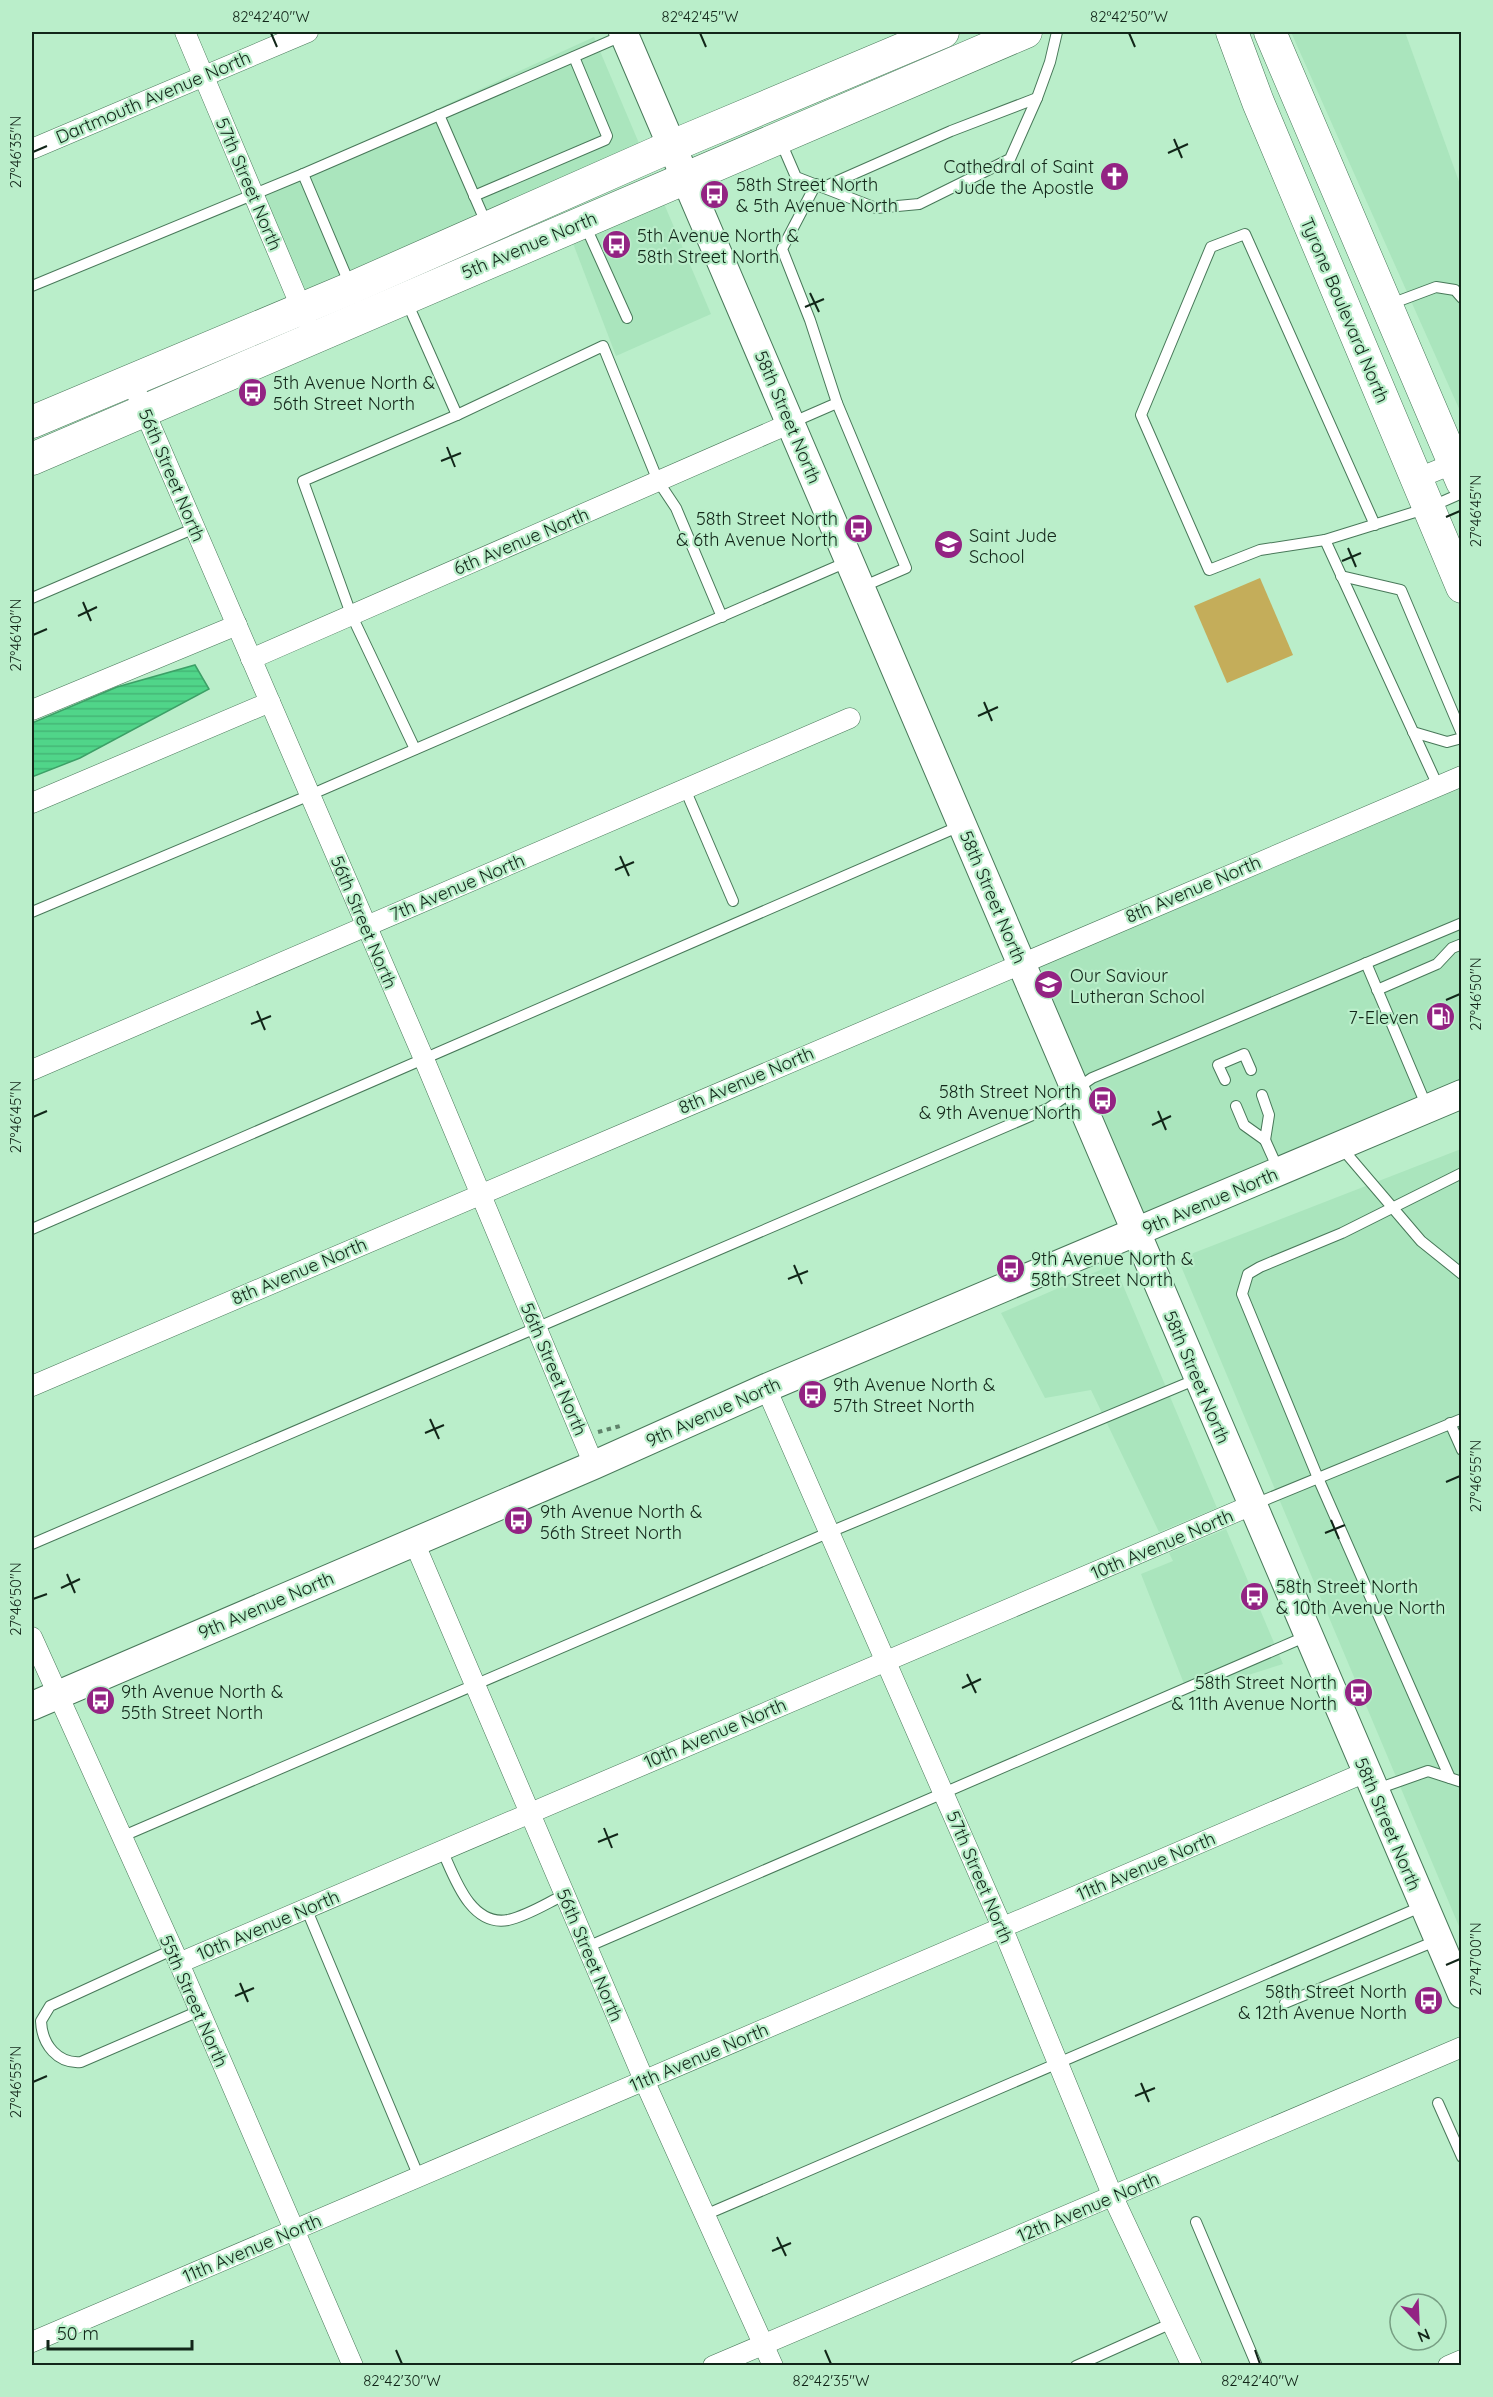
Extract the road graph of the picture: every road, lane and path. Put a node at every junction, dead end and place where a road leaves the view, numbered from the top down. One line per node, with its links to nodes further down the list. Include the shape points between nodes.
1 (185, 32): 11 (street, 57th Street North)
2 (308, 32): 11 (street, Dartmouth Avenue North)
3 (943, 32): 16 (main road, 5th Avenue North)
4 (1026, 32): 15 (main road, 5th Avenue North)
5 (1057, 32): 12 (lane)
6 (1219, 32): 13 (main road)
7 (1232, 32): 13 (main road, Tyrone Boulevard North)
8 (1269, 32): 29 (main road)
9 (624, 33): 10 (lane); 16 (street, 58th Street North)
10 (574, 57): 14 (lane); 22 (lane, via 607,136 605,140)
11 (204, 76): 17 (street, Dartmouth Avenue North); 21 (street, 57th Street North)
12 (1037, 98): 20 (lane); 20 (lane, via 1010,159 919,204 876,208)
13 (1258, 102): 41 (main road, Tyrone Boulevard North)
14 (439, 115): 18 (lane); 22 (lane)
15 (779, 137): 19 (main road, 5th Avenue North); 20 (lane, via 796,177)
16 (672, 147): 19 (street, 58th Street North); 24 (main road, 5th Avenue North)
17 (32, 149)
18 (303, 174): 21 (lane); 26 (lane)
19 (685, 177): 23 (main road, 5th Avenue North); 38 (street, 58th Street North)
20 (820, 185): 34 (lane, via 782,249)
21 (254, 194): 25 (lane); 30 (street, 57th Street North)
22 (474, 196): 24 (lane)
23 (583, 222): 27 (main road, 5th Avenue North); 31 (lane)
24 (488, 227): 26 (main road, 5th Avenue North)
25 (32, 286)
26 (351, 288): 30 (main road, 5th Avenue North)
27 (405, 297): 32 (main road, 5th Avenue North); 36 (lane)
28 (1461, 298): 29 (lane, via 1455,290 1436,287)
29 (1386, 305): 40 (main road)
30 (301, 308): 32 (street, 57th Street North); 33 (main road, 5th Avenue North)
31 (627, 318)
32 (313, 336): 35 (main road, 5th Avenue North)
33 (131, 380): 35 (street, 56th Street North); 37 (main road, 5th Avenue North)
34 (837, 403): 38 (lane); 50 (lane, via 906,568)
35 (145, 411): 39 (main road, 5th Avenue North); 46 (street, 56th Street North)
36 (457, 415): 42 (lane, via 603,346); 53 (lane, via 303,481)
37 (32, 422)
38 (791, 423): 42 (street, 6th Avenue North); 48 (street, 58th Street North)
39 (32, 459)
40 (1459, 469): 41 (street)
41 (1416, 479): 44 (main road, Tyrone Boulevard North)
42 (658, 481): 53 (street, 6th Avenue North); 54 (lane, via 676,508)
43 (1461, 494): 44 (lane)
44 (1428, 508): 45 (lane); 51 (main road, Tyrone Boulevard North)
45 (1375, 525): 47 (lane); 47 (lane, via 1245,234 1211,247 1141,415 1209,570 1260,550)
46 (195, 528): 52 (lane); 55 (street, 56th Street North)
47 (1324, 540): 49 (lane)
48 (850, 561): 50 (street, 58th Street North); 54 (lane)
49 (1341, 576): 60 (lane); 61 (lane, via 1401,590)
50 (861, 587): 68 (street, 58th Street North)
51 (1461, 587)
52 (32, 598)
53 (351, 614): 56 (street, 6th Avenue North); 62 (lane)
54 (722, 617): 62 (lane)
55 (237, 625): 56 (street, 56th Street North); 58 (street)
56 (251, 659): 57 (street, 56th Street North)
57 (270, 702): 66 (street, 56th Street North); 67 (street)
58 (32, 711)
59 (850, 718): 65 (street, 7th Avenue North)
60 (1413, 732): 61 (lane, via 1447,742); 64 (lane)
61 (1461, 736)
62 (415, 749): 66 (lane)
63 (1461, 776): 64 (street, 8th Avenue North)
64 (1438, 786): 74 (street, 8th Avenue North)
65 (685, 789): 69 (lane); 72 (street, 7th Avenue North)
66 (310, 795): 70 (lane); 72 (street, 56th Street North)
67 (32, 803)
68 (963, 825): 74 (street, 58th Street North); 77 (lane)
69 (733, 901)
70 (32, 912)
71 (1461, 923): 75 (lane)
72 (367, 926): 77 (street, 56th Street North); 78 (street, 7th Avenue North)
73 (1461, 944): 76 (lane, via 1437,964)
74 (1021, 962): 81 (street, 58th Street North); 90 (street, 8th Avenue North)
75 (1366, 963): 76 (lane); 81 (lane, via 1092,1078)
76 (1377, 990): 85 (lane)
77 (424, 1059): 90 (street, 56th Street North); 92 (lane)
78 (32, 1070)
79 (1251, 1070): 80 (lane, via 1244,1054 1218,1065)
80 (1225, 1080)
81 (1075, 1090): 93 (street, 58th Street North); 95 (lane, via 1038,1113)
82 (1461, 1094): 85 (street, 9th Avenue North)
83 (1262, 1095): 86 (lane, via 1269,1115)
84 (1236, 1106): 86 (lane, via 1244,1125)
85 (1428, 1108): 87 (street, 9th Avenue North)
86 (1265, 1140): 88 (lane)
87 (1340, 1146): 88 (street, 9th Avenue North); 91 (lane)
88 (1279, 1172): 93 (street, 9th Avenue North)
89 (1461, 1176): 91 (lane)
90 (480, 1193): 95 (street, 56th Street North); 97 (street, 8th Avenue North)
91 (1394, 1209): 94 (lane, via 1421,1241); 103 (lane, via 1260,1267 1248,1274 1245,1282 1242,1294)
92 (32, 1229)
93 (1136, 1233): 96 (street, 58th Street North); 98 (street, 9th Avenue North)
94 (1461, 1274)
95 (537, 1328): 102 (street, 56th Street North); 107 (lane)
96 (1198, 1378): 104 (street, 58th Street North); 105 (lane)
97 (32, 1386)
98 (766, 1388): 102 (street, 9th Avenue North); 105 (street, 57th Street North)
99 (1461, 1419): 100 (lane)
100 (1450, 1423): 101 (lane); 103 (lane)
101 (1461, 1450)
102 (594, 1465): 106 (street, 9th Avenue North)
103 (1318, 1478): 104 (lane); 113 (lane)
104 (1252, 1506): 108 (street, 58th Street North); 110 (street, 10th Avenue North)
105 (830, 1532): 110 (street, 57th Street North); 111 (lane)
106 (414, 1542): 111 (street, 56th Street North); 112 (street, 9th Avenue North)
107 (32, 1544)
108 (1307, 1636): 114 (street, 58th Street North); 116 (lane)
109 (32, 1637): 112 (street, 55th Street North)
110 (887, 1660): 116 (street, 57th Street North); 117 (street, 10th Avenue North)
111 (475, 1686): 117 (street, 56th Street North); 118 (lane)
112 (44, 1701): 118 (street, 55th Street North)
113 (1450, 1778): 114 (lane, via 1428,1771); 115 (lane)
114 (1370, 1781): 121 (street, 58th Street North); 123 (street, 11th Avenue North)
115 (1461, 1782)
116 (944, 1793): 123 (street, 57th Street North); 125 (lane)
117 (529, 1812): 119 (street, 10th Avenue North); 120 (street, 56th Street North)
118 (121, 1836): 126 (street, 55th Street North)
119 (442, 1850): 120 (lane, via 468,1904 487,1917 507,1920); 122 (street, 10th Avenue North)
120 (564, 1895): 125 (street, 56th Street North)
121 (1424, 1906): 124 (street, 58th Street North); 131 (lane)
122 (306, 1908): 126 (street, 10th Avenue North); 135 (lane)
123 (1002, 1927): 131 (street, 57th Street North); 132 (street, 11th Avenue North)
124 (1438, 1940): 127 (street, 58th Street North); 128 (lane)
125 (587, 1947): 132 (street, 56th Street North)
126 (175, 1957): 129 (street, 55th Street North); 129 (lane, via 50,2006 41,2021 44,2037 63,2060 81,2062)
127 (1461, 1994)
128 (1285, 2003)
129 (199, 2011): 139 (street, 55th Street North)
130 (1461, 2047): 136 (street, 12th Avenue North)
131 (1057, 2062): 136 (street, 57th Street North); 137 (lane)
132 (644, 2080): 135 (street, 11th Avenue North); 137 (street, 56th Street North)
133 (1438, 2103): 134 (lane)
134 (1461, 2157)
135 (418, 2177): 139 (street, 11th Avenue North)
136 (1113, 2197): 140 (street, 57th Street North); 142 (street, 12th Avenue North)
137 (705, 2215): 142 (street, 56th Street North)
138 (1196, 2222): 149 (lane)
139 (294, 2231): 141 (street, 11th Avenue North); 144 (street, 55th Street North)
140 (1172, 2324): 147 (lane); 148 (street, 57th Street North)
141 (32, 2342)
142 (764, 2344): 145 (street, 12th Avenue North); 146 (street, 56th Street North)
143 (1461, 2360): 150 (street)
144 (353, 2366)
145 (713, 2366)
146 (773, 2366)
147 (1076, 2366)
148 (1192, 2366)
149 (1257, 2366)
150 (1448, 2366)

